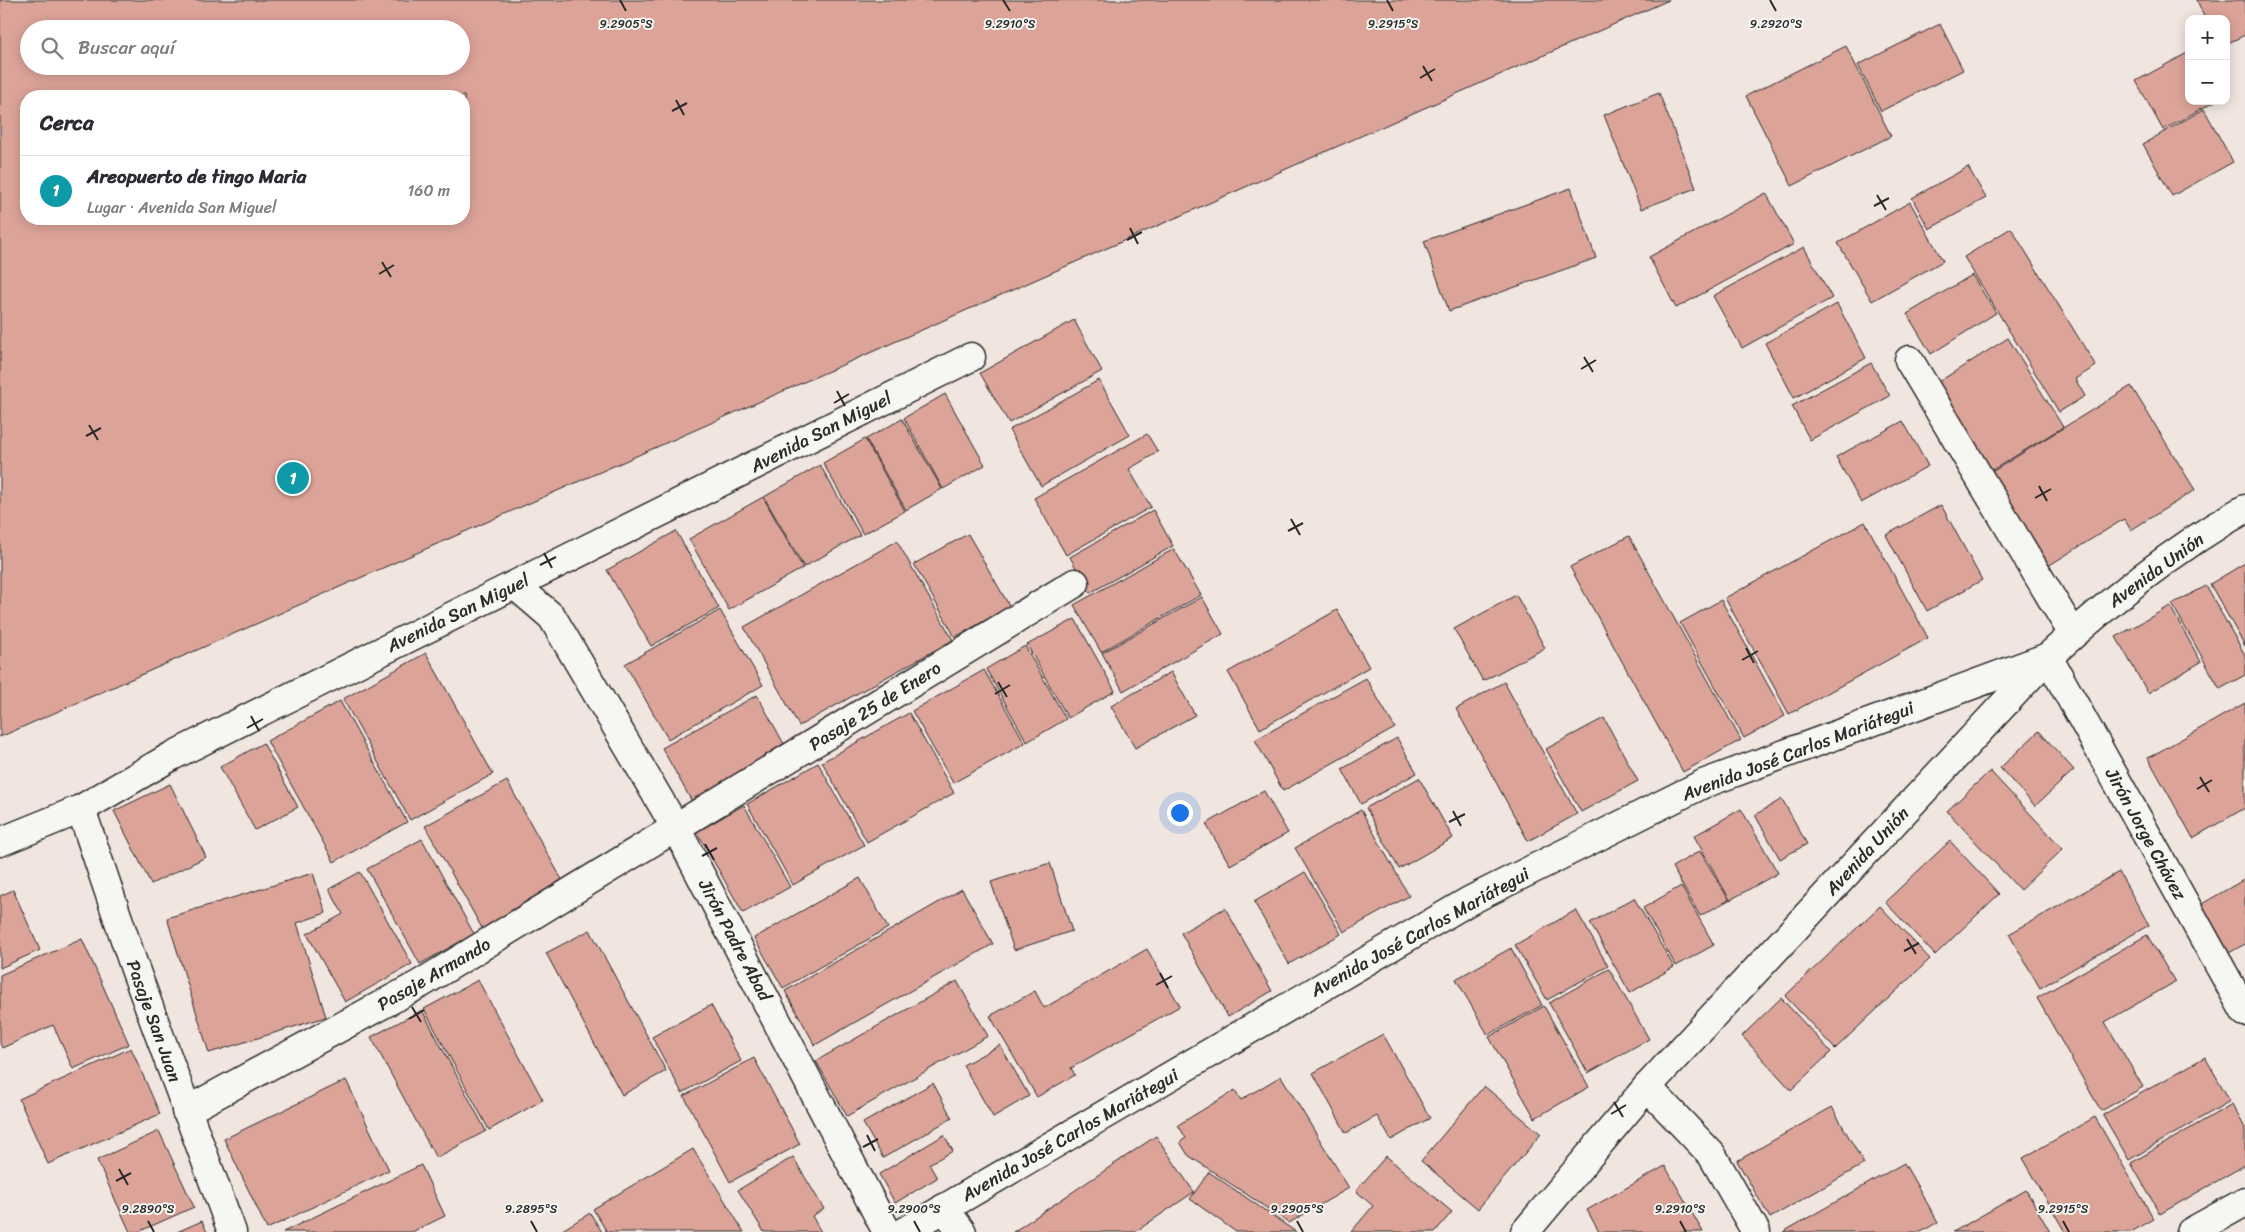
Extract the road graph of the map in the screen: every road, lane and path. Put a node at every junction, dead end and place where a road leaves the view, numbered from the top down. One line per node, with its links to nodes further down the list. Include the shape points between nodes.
1 (971, 357): 5 (street, Avenida San Miguel)
2 (1909, 360): 6 (street)
3 (2245, 509): 6 (street, Avenida Unión, via 2167,560)
4 (1075, 583): 9 (street, Pasaje 25 de Enero)
5 (516, 586): 8 (street, Avenida San Miguel, via 481,600 181,751); 9 (street, Jirón Padre Abad, via 552,617)
6 (2073, 634): 7 (street, Avenida Unión)
7 (2048, 657): 11 (street, Jirón Jorge Chávez); 12 (street, Avenida Unión); 15 (street, Avenida José Carlos Mariátegui, via 1703,784 1469,901)
8 (81, 809): 10 (street, Avenida San Miguel); 13 (street, Pasaje San Juan)
9 (676, 828): 13 (street, Pasaje Armando, via 420,984); 17 (street, Jirón Padre Abad)
10 (0, 842)
11 (2245, 1012)
12 (1647, 1087): 20 (street, Avenida Unión); 21 (street, via 1712,1156)
13 (186, 1111): 16 (street, Pasaje San Juan)
14 (2245, 1202): 22 (street)
15 (944, 1208): 18 (street, Avenida José Carlos Mariátegui); 19 (street)
16 (232, 1232)
17 (887, 1232)
18 (904, 1232)
19 (962, 1232)
20 (1525, 1232)
21 (1756, 1232)
22 (2192, 1232)

